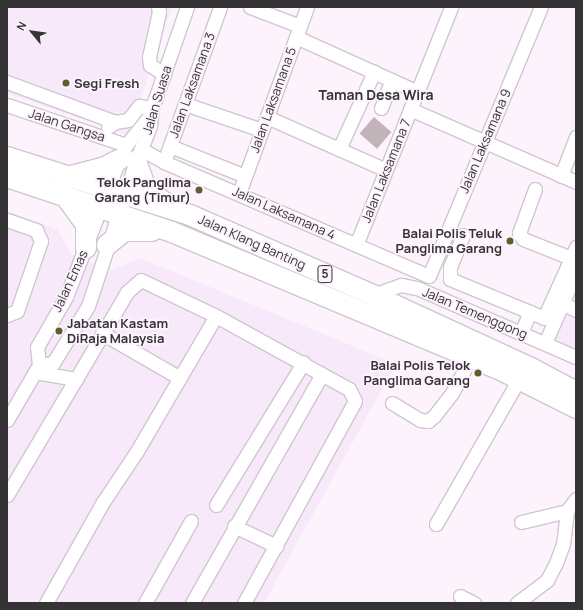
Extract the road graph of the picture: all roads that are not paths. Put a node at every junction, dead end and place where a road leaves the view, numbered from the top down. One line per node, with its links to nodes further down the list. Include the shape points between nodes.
1 (158, 7): 10 (street, via 160,12 148,57 150,65)
2 (187, 7): 10 (street, Jalan Suasa)
3 (220, 7): 14 (street, Jalan Laksamana 3)
4 (250, 7): 8 (street)
5 (308, 7): 8 (street, Jalan Laksamana 5)
6 (451, 7): 13 (street, Jalan Laksamana 7)
7 (541, 7): 24 (street, Jalan Laksamana 9)
8 (298, 32): 9 (street); 19 (street, Jalan Laksamana 5)
9 (374, 72): 11 (street); 26 (street)
10 (164, 74): 18 (street, Jalan Suasa)
11 (392, 80): 13 (street); 16 (street)
12 (7, 82): 20 (street)
13 (418, 92): 17 (street, Jalan Laksamana 7)
14 (185, 104): 21 (street); 25 (street, Jalan Laksamana 3)
15 (7, 105): 22 (street, Jalan Gangsa)
16 (381, 108)
17 (410, 109): 24 (street); 30 (street, Jalan Laksamana 7)
18 (151, 111): 20 (street, via 139,106 128,120); 27 (street, Jalan Suasa, via 150,126)
19 (267, 117): 21 (street, Jalan Laksamana 5); 26 (street)
20 (115, 122): 22 (street)
21 (262, 130): 31 (street, Jalan Laksamana 5)
22 (96, 134): 27 (street, Jalan Gangsa)
23 (576, 137): 32 (street)
24 (484, 142): 32 (street); 50 (street, Jalan Laksamana 9)
25 (170, 146): 29 (street, Jalan Laksamana 3); 31 (street, Jalan Laksamana 4)
26 (340, 149): 30 (street)
27 (130, 154): 29 (street, Jalan Laksamana 4); 34 (highway, via 105,167); 37 (street); 37 (street, Jalan Suasa); 41 (highway, via 141,180 151,194)
28 (7, 157): 34 (highway, Jalan Klang Banting / 5)
29 (164, 162): 38 (street, Jalan Laksamana 4)
30 (386, 170): 46 (street, Jalan Laksamana 7)
31 (245, 176): 38 (street, Jalan Laksamana 5)
32 (561, 176): 35 (street)
33 (7, 177): 39 (highway, Jalan Klang Banting / 5)
34 (66, 177): 37 (highway, Jalan Klang Banting / 5)
35 (576, 182)
36 (535, 189): 48 (street, via 519,233 523,239)
37 (117, 190): 40 (street); 40 (street); 41 (highway, Jalan Klang Banting / 5)
38 (239, 193): 46 (street, Jalan Laksamana 4)
39 (66, 197): 40 (highway, Jalan Klang Banting / 5); 47 (highway, via 86,225)
40 (110, 211): 43 (highway, Jalan Klang Banting / 5); 45 (street, Jalan Emas); 47 (street, Jalan Emas)
41 (190, 215): 51 (highway, Jalan Klang Banting / 5)
42 (7, 220): 55 (street, via 36,230 41,241 17,311)
43 (172, 232): 45 (highway, via 124,232); 61 (highway, Jalan Klang Banting / 5)
44 (462, 234): 54 (street, via 450,267 450,279)
45 (107, 245): 63 (street, Jalan Emas, via 88,306 53,363)
46 (356, 245): 50 (street, Jalan Laksamana 4)
47 (86, 248): 63 (street, Jalan Emas, via 66,297 37,346)
48 (574, 252): 54 (street, via 544,318)
49 (576, 272): 52 (street)
50 (429, 276)
51 (373, 295): 58 (street, Jalan Temenggong, via 401,285 417,288); 68 (highway, Jalan Klang Banting / 5, via 533,369)
52 (562, 303): 53 (street); 59 (street)
53 (576, 310)
54 (530, 312): 58 (street)
55 (7, 315)
56 (216, 316): 57 (street, via 141,280 127,292); 62 (street); 65 (street)
57 (102, 333): 65 (street); 66 (street)
58 (521, 333): 59 (street, Jalan Temenggong)
59 (545, 343): 60 (street, Jalan Temenggong)
60 (576, 357)
61 (470, 358): 67 (highway, Jalan Klang Banting / 5); 69 (street, via 452,393 428,421 420,420)
62 (303, 363): 64 (street); 74 (street)
63 (37, 369): 66 (street); 71 (street)
64 (322, 374): 79 (street); 80 (street, via 349,389 356,401)
65 (180, 378): 82 (street, via 103,502)
66 (76, 379): 72 (street)
67 (519, 379): 70 (highway, Jalan Klang Banting / 5); 78 (street)
68 (576, 392)
69 (392, 402)
70 (576, 408)
71 (7, 420)
72 (7, 495)
73 (576, 499): 75 (street)
74 (216, 505)
75 (568, 511): 77 (street); 87 (street, via 563,544 550,574 533,593)
76 (191, 520): 83 (street)
77 (521, 522)
78 (436, 524)
79 (234, 526): 80 (street); 84 (street)
80 (276, 546): 85 (street)
81 (460, 596): 86 (street)
82 (46, 603)
83 (145, 603)
84 (192, 603)
85 (244, 603)
86 (474, 603)
87 (517, 603)

